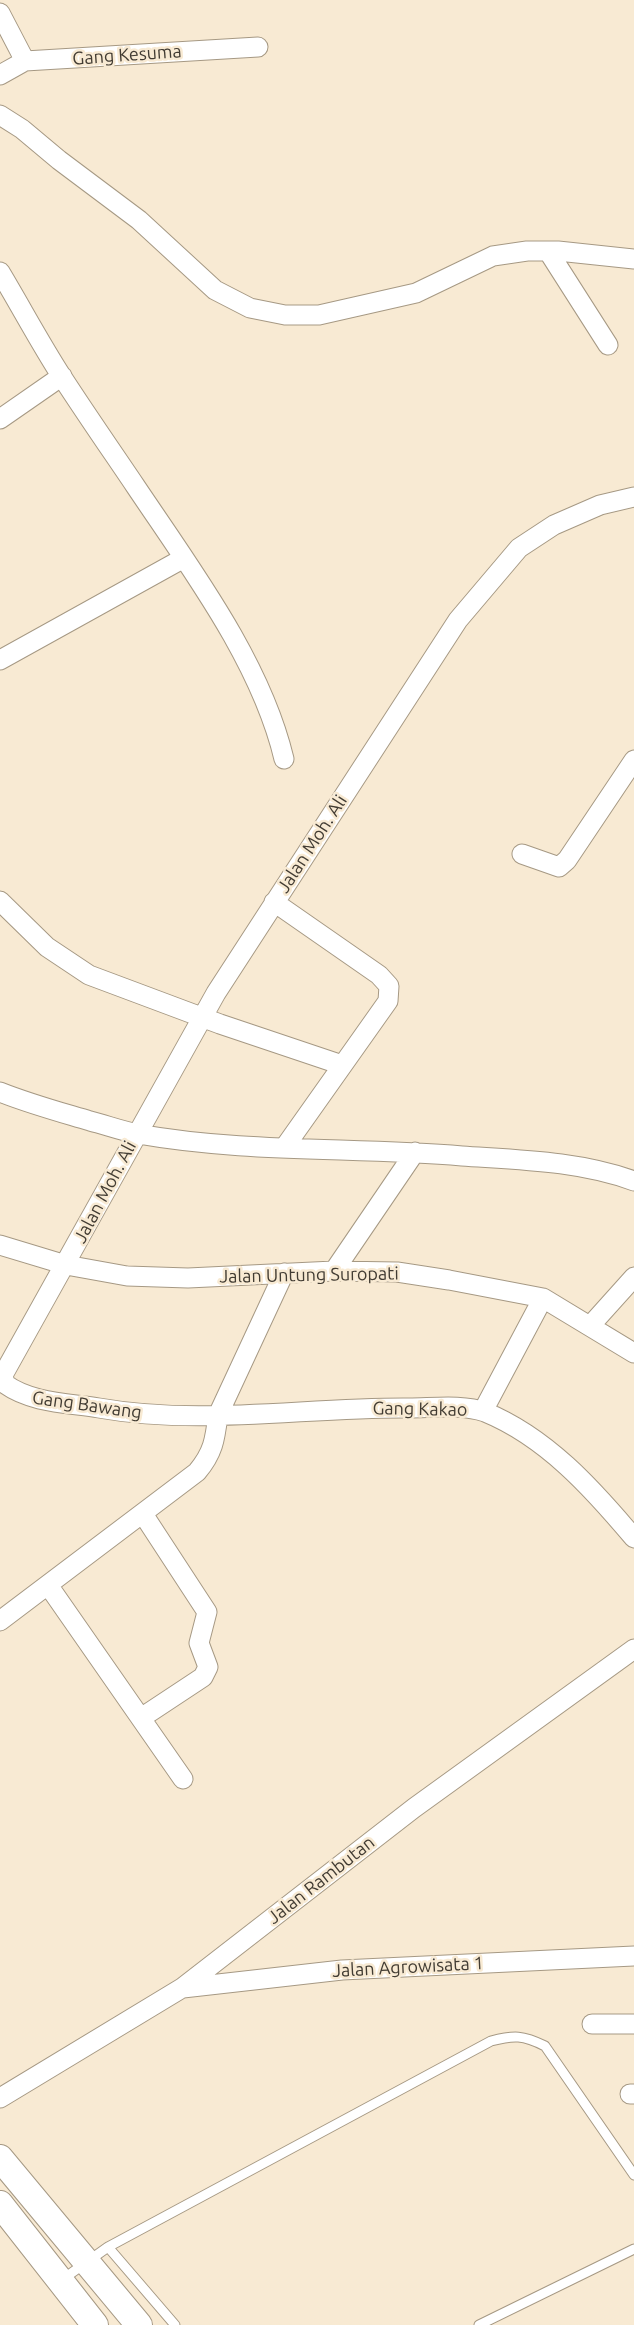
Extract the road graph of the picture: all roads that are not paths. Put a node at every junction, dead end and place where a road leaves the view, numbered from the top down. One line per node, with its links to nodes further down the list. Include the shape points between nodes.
1 (0, 14): 3 (street)
2 (258, 47): 3 (street, Gang Kesuma)
3 (25, 61): 4 (street, Gang Kesuma)
4 (0, 76)
5 (0, 115): 6 (street, via 139,220 215,290 250,308 285,315 319,315 416,293 494,256 527,250)
6 (548, 251): 7 (street); 9 (street)
7 (634, 259)
8 (0, 272): 10 (street)
9 (608, 345)
10 (62, 376): 11 (street); 13 (street)
11 (0, 419)
12 (634, 497): 20 (street, Jalan Moh. Ali, via 600,505 554,525 520,548 458,620)
13 (184, 558): 14 (street); 15 (street, via 257,682 272,716)
14 (0, 660)
15 (284, 759)
16 (634, 760): 17 (street)
17 (628, 781): 18 (street, via 559,867)
18 (522, 854)
19 (0, 901): 21 (street, via 47,947 89,975)
20 (274, 902): 21 (street, Jalan Moh. Ali); 22 (street, via 389,986 388,1001)
21 (203, 1017): 22 (street); 24 (street, Jalan Moh. Ali)
22 (342, 1066): 25 (street)
23 (0, 1092): 24 (street, via 27,1103)
24 (136, 1134): 25 (street); 29 (street, Jalan Moh. Ali)
25 (284, 1148): 26 (street)
26 (415, 1152): 27 (street, via 562,1163); 30 (street)
27 (634, 1181)
28 (0, 1245): 29 (street, Jalan Untung Suropati)
29 (66, 1265): 31 (street, Jalan Untung Suropati, via 127,1276 188,1278); 37 (street, Gang Bawang, via 9,1362 3,1375 5,1384 24,1396 130,1414)
30 (334, 1271): 31 (street, Jalan Untung Suropati); 33 (street, Jalan Untung Suropati, via 397,1272)
31 (284, 1273): 37 (street)
32 (634, 1277): 34 (street)
33 (543, 1298): 34 (street, Jalan Untung Suropati); 36 (street)
34 (590, 1326): 35 (street, Jalan Untung Suropati)
35 (634, 1353)
36 (483, 1411): 37 (street, Gang Kakao, via 376,1408); 39 (street, Gang Kakao, via 531,1437 561,1460)
37 (218, 1415): 38 (street, via 209,1459)
38 (143, 1514): 40 (street); 43 (street, via 207,1612 198,1644 208,1667 203,1677)
39 (634, 1538)
40 (48, 1585): 41 (street); 43 (street)
41 (0, 1621)
42 (634, 1649): 46 (street, Jalan Rambutan, via 414,1808)
43 (141, 1718): 44 (street)
44 (183, 1779)
45 (634, 1956): 46 (street, Jalan Agrowisata 1, via 342,1970)
46 (182, 1988): 49 (street, Jalan Rambutan)
47 (592, 2024): 48 (street)
48 (634, 2024)
49 (0, 2098)
50 (0, 2158): 55 (street)
51 (634, 2174): 55 (lane, via 545,2046 527,2037 509,2036 491,2042)
52 (0, 2204): 56 (street)
53 (0, 2219): 57 (street)
54 (634, 2249): 61 (lane)
55 (98, 2254): 56 (lane); 59 (street); 60 (lane)
56 (60, 2281): 58 (street)
57 (85, 2325)
58 (95, 2325)
59 (139, 2325)
60 (175, 2325)
61 (479, 2325)

